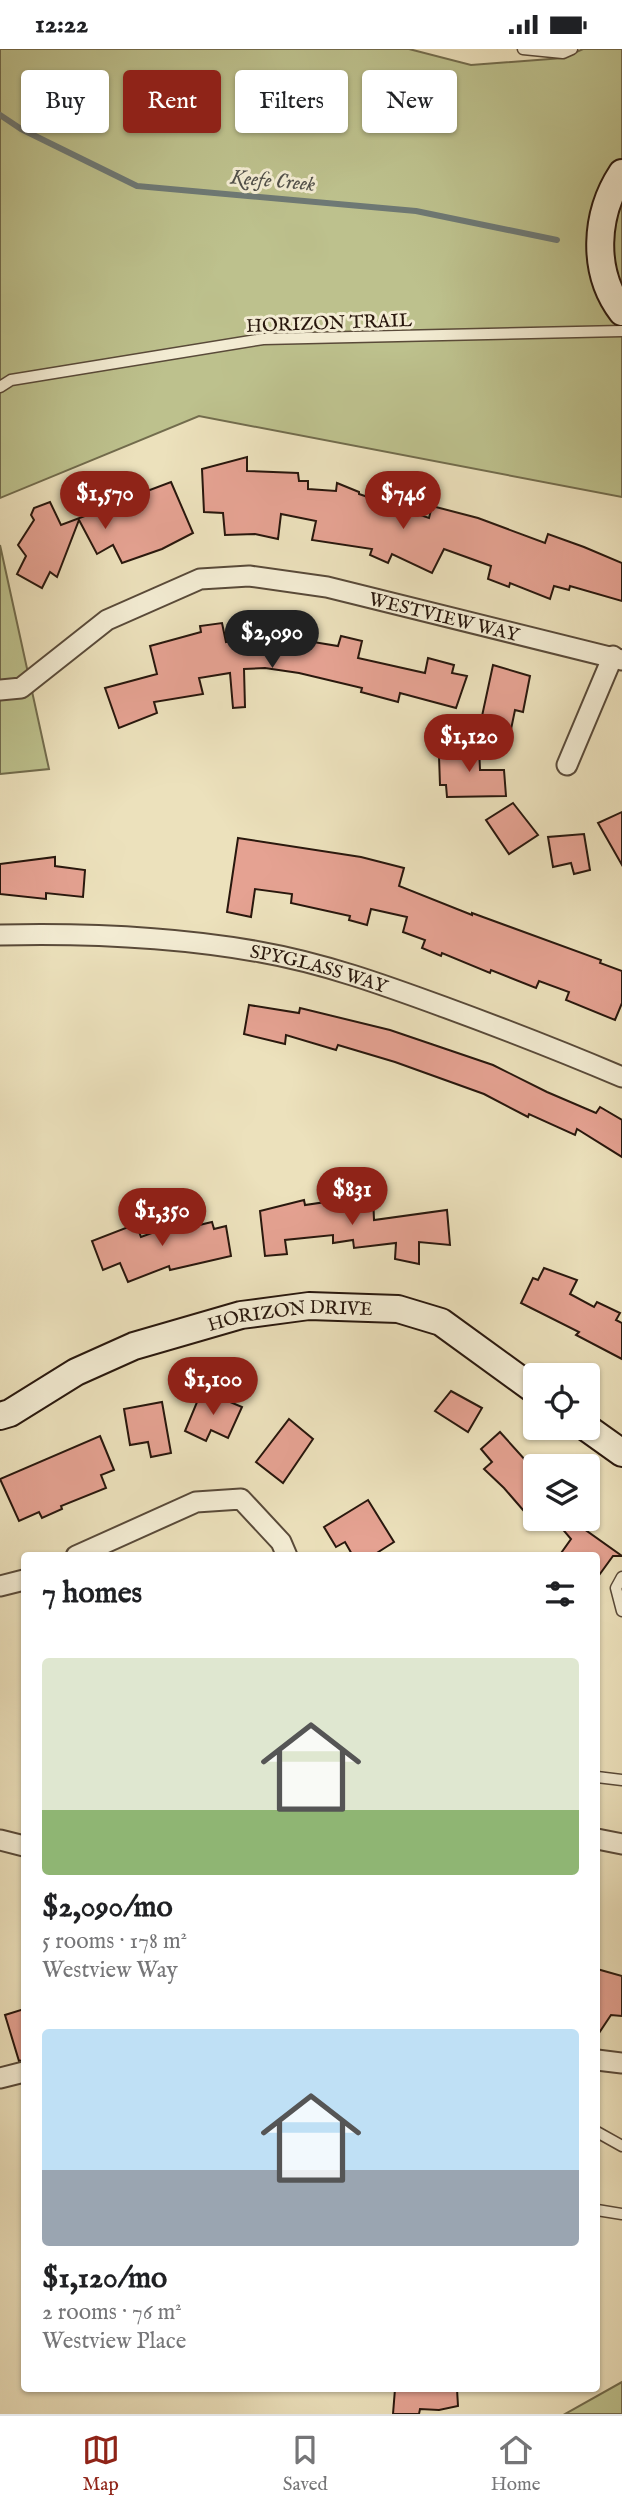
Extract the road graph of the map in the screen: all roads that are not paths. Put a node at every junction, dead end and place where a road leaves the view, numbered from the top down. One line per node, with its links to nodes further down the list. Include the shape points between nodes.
1 (523, 49): 2 (lane, via 563,53)
2 (572, 49)
3 (622, 173): 4 (street, via 612,188 599,236 602,267 612,300)
4 (622, 312)
5 (622, 331): 6 (lane, HORIZON TRAIL, via 263,339 12,380)
6 (0, 387)
7 (618, 658): 8 (street, WESTVIEW WAY, via 327,587 249,576 200,579 107,620 22,688); 9 (street)
8 (0, 690)
9 (567, 765)
10 (0, 935): 11 (street, SPYGLASS WAY, via 121,935 260,952 408,994)
11 (622, 1077)
12 (523, 1382): 13 (street, HORIZON DRIVE, via 441,1322 398,1309 309,1306 241,1315 134,1346 76,1372)
13 (0, 1416)
14 (600, 1437): 15 (street)
15 (622, 1453)
16 (85, 1552): 17 (street, via 196,1502 240,1499)
17 (285, 1552)
18 (622, 1577): 21 (lane, via 616,1588)
19 (21, 1581): 20 (street)
20 (0, 1586)
21 (622, 1611)
22 (600, 1777): 23 (lane)
23 (622, 1780)
24 (0, 1840): 27 (street)
25 (600, 1840): 26 (street)
26 (622, 1844)
27 (21, 1845)
28 (600, 2060): 29 (street)
29 (622, 2063)
30 (21, 2073): 31 (street)
31 (0, 2078)
32 (600, 2134): 33 (lane)
33 (622, 2145)
34 (600, 2210): 35 (lane)
35 (622, 2214)

